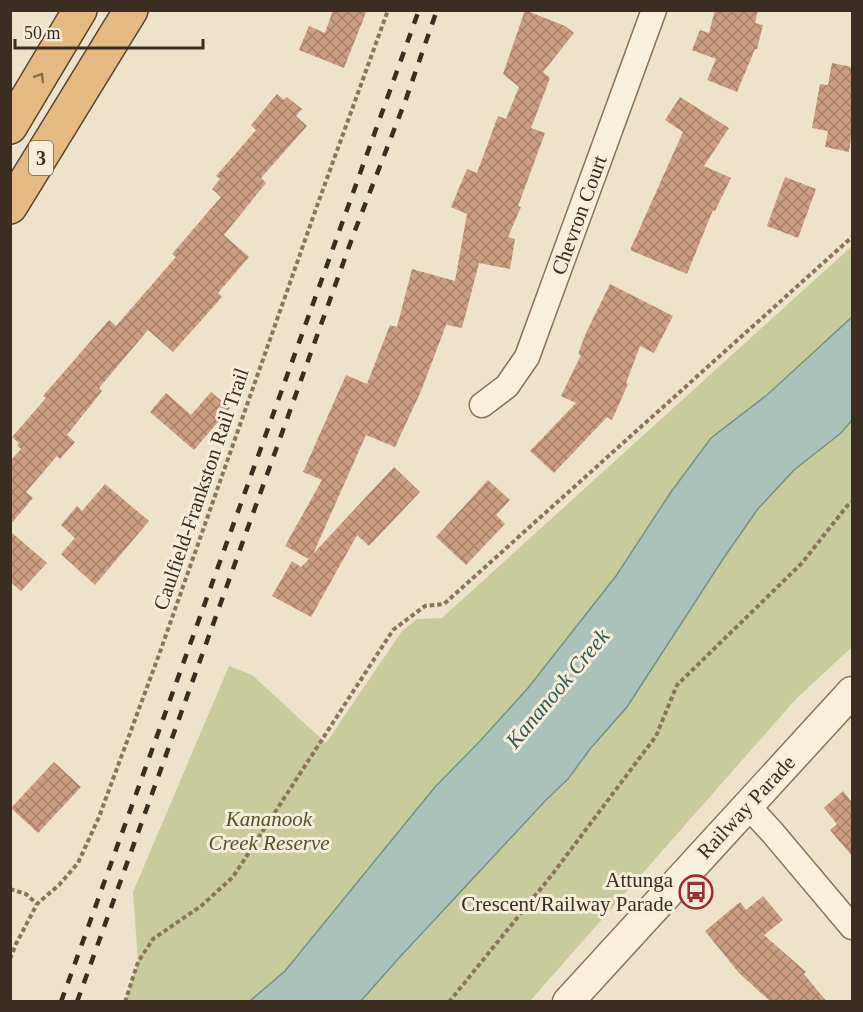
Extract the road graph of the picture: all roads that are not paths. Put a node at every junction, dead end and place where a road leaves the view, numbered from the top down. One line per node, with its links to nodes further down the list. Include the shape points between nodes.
1 (80, 10): 4 (highway, 3, one-way to 1)
2 (131, 10): 5 (highway, 3)
3 (654, 10): 6 (street, Chevron Court, via 527,357 507,386)
4 (10, 127)
5 (10, 207)
6 (482, 405)
7 (852, 692): 8 (street, Railway Parade)
8 (747, 806): 9 (street); 10 (street, Railway Parade)
9 (852, 927)
10 (568, 1002)

